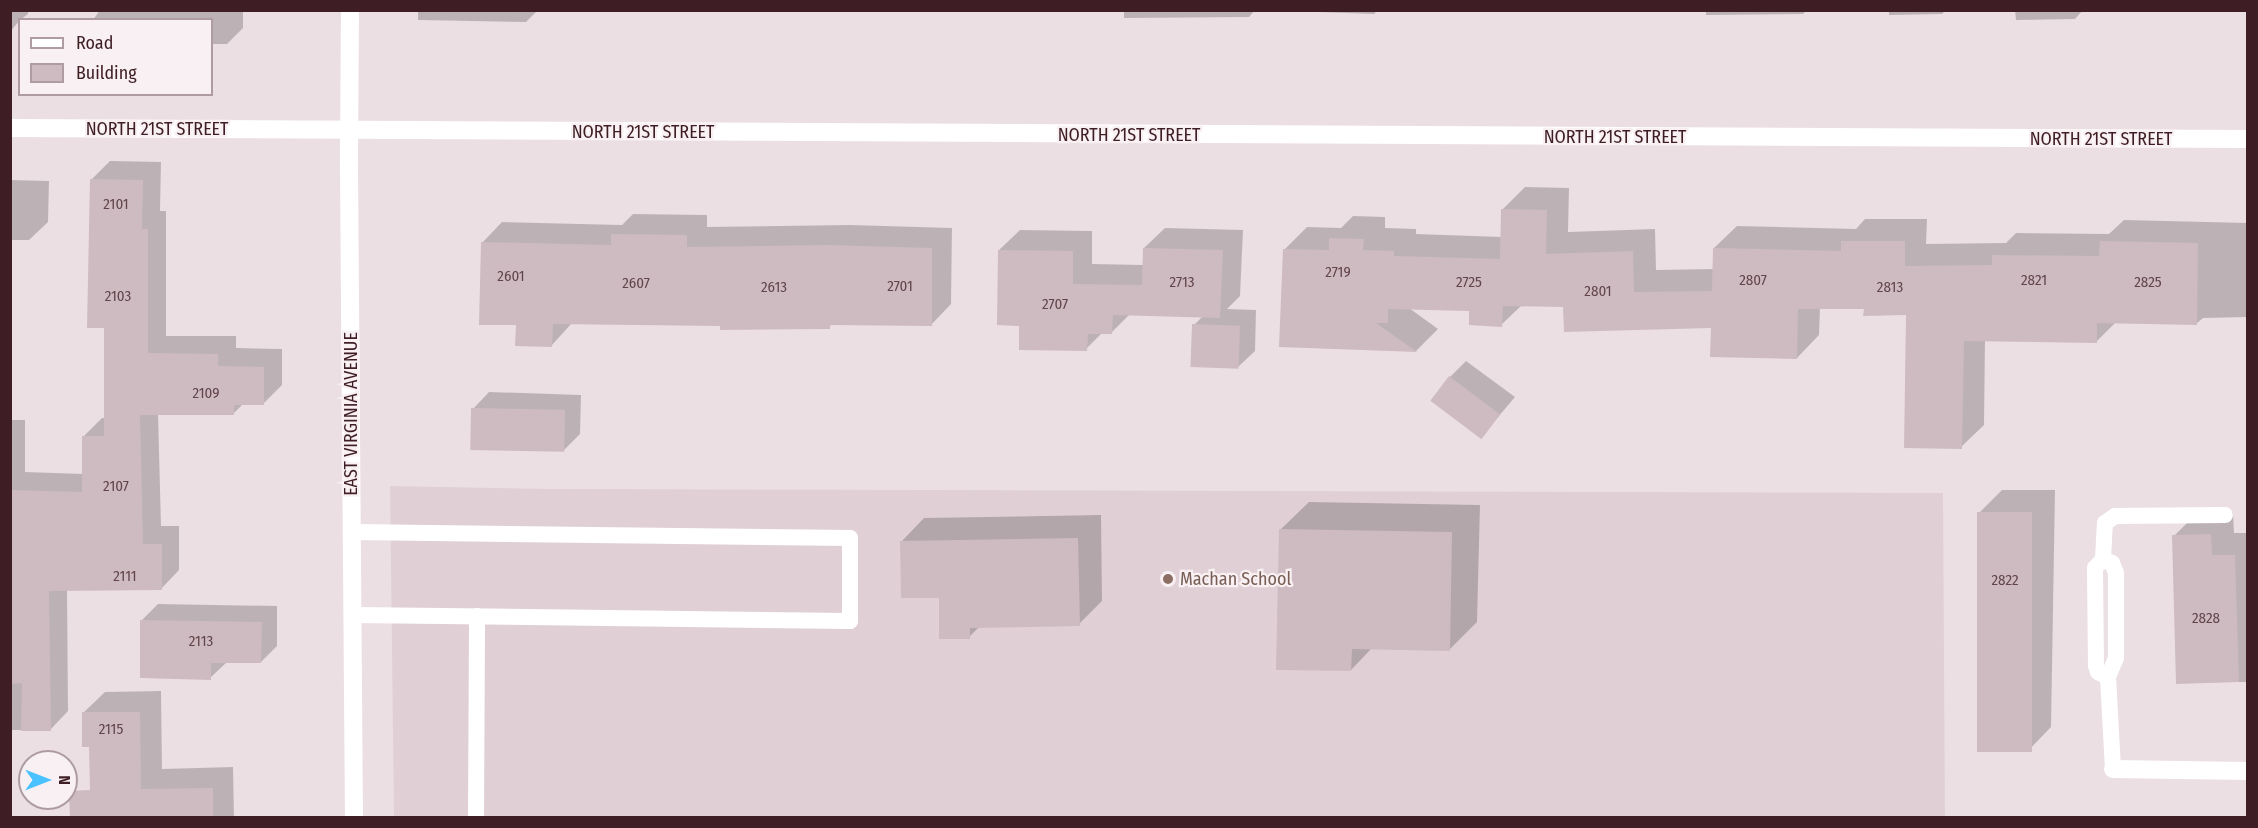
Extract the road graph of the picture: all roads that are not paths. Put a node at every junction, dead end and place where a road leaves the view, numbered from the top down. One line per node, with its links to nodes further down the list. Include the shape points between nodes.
1 (350, 10): 3 (street, EAST VIRGINIA AVENUE)
2 (10, 128): 3 (street, NORTH 21ST STREET)
3 (348, 131): 4 (street, NORTH 21ST STREET); 6 (street, EAST VIRGINIA AVENUE)
4 (2247, 139)
5 (2225, 515): 9 (lane, via 2115,516 2104,523 2103,559 2112,563 2116,573 2116,658 2108,677)
6 (352, 532): 7 (street, EAST VIRGINIA AVENUE); 8 (lane, via 850,538 850,621)
7 (352, 615): 8 (lane); 11 (street, EAST VIRGINIA AVENUE)
8 (477, 616): 12 (lane)
9 (2113, 769): 10 (street)
10 (2247, 771)
11 (354, 818)
12 (476, 818)

